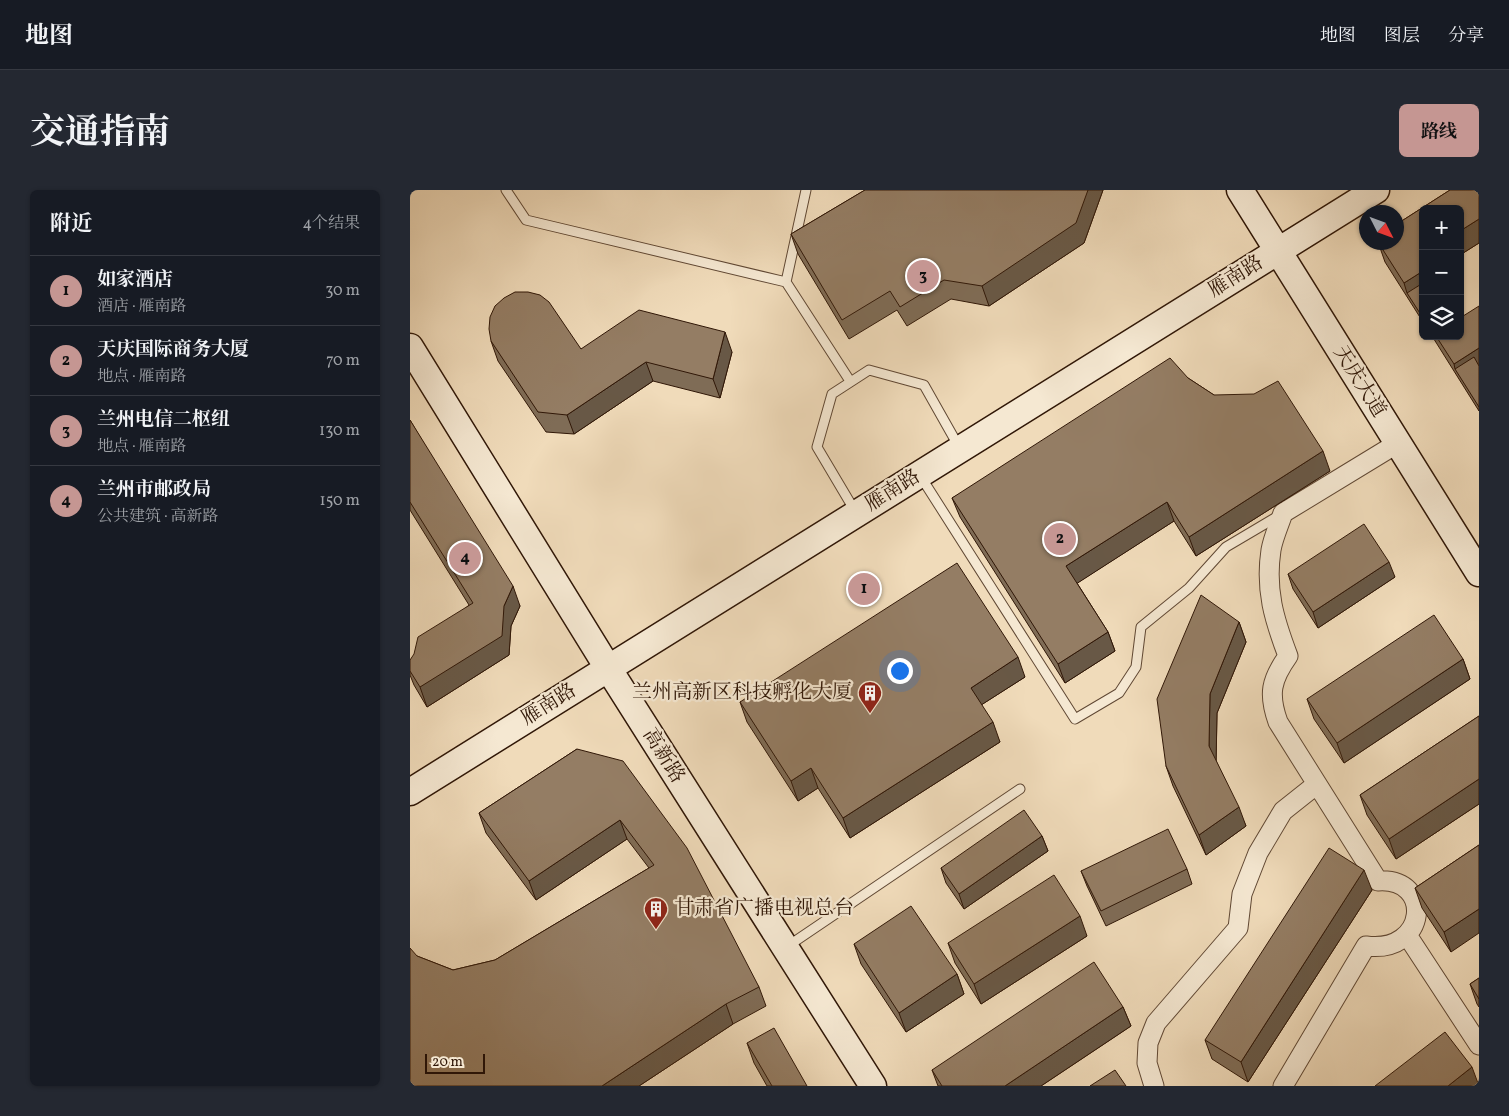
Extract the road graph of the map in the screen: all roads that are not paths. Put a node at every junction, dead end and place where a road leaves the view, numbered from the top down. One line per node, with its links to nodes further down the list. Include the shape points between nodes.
1 (506, 190): 6 (lane, via 526,220)
2 (806, 190): 6 (lane)
3 (1240, 190): 5 (street, 天庆大道)
4 (1376, 190): 5 (street, 雁南路)
5 (1277, 251): 9 (street, 天庆大道); 10 (street, 雁南路)
6 (786, 282): 8 (lane)
7 (410, 347): 15 (street, 高新路)
8 (850, 381): 10 (lane, via 869,370 924,384); 12 (lane, via 832,394 818,446)
9 (1398, 443): 13 (street); 14 (street, 天庆大道)
10 (961, 449): 11 (street, 雁南路)
11 (920, 474): 12 (street, 雁南路); 13 (lane, via 1075,719 1119,693 1136,668 1141,627 1189,588 1226,547)
12 (857, 513): 15 (street, 雁南路)
13 (1282, 513): 16 (street, via 1271,549 1268,586 1275,623 1288,656 1272,687 1272,705 1278,722)
14 (1479, 573)
15 (608, 668): 18 (street, 雁南路); 20 (street, 高新路)
16 (1317, 784): 19 (street, via 1378,881 1398,883 1413,897 1416,917); 23 (street, via 1283,811 1258,853 1242,894 1238,928 1156,1023 1148,1042 1147,1063)
17 (1020, 790): 20 (lane)
18 (410, 792)
19 (1407, 935): 21 (street); 24 (street, via 1388,946 1366,946)
20 (785, 948): 22 (street, 高新路)
21 (1479, 1045)
22 (873, 1086)
23 (1154, 1086)
24 (1283, 1086)

